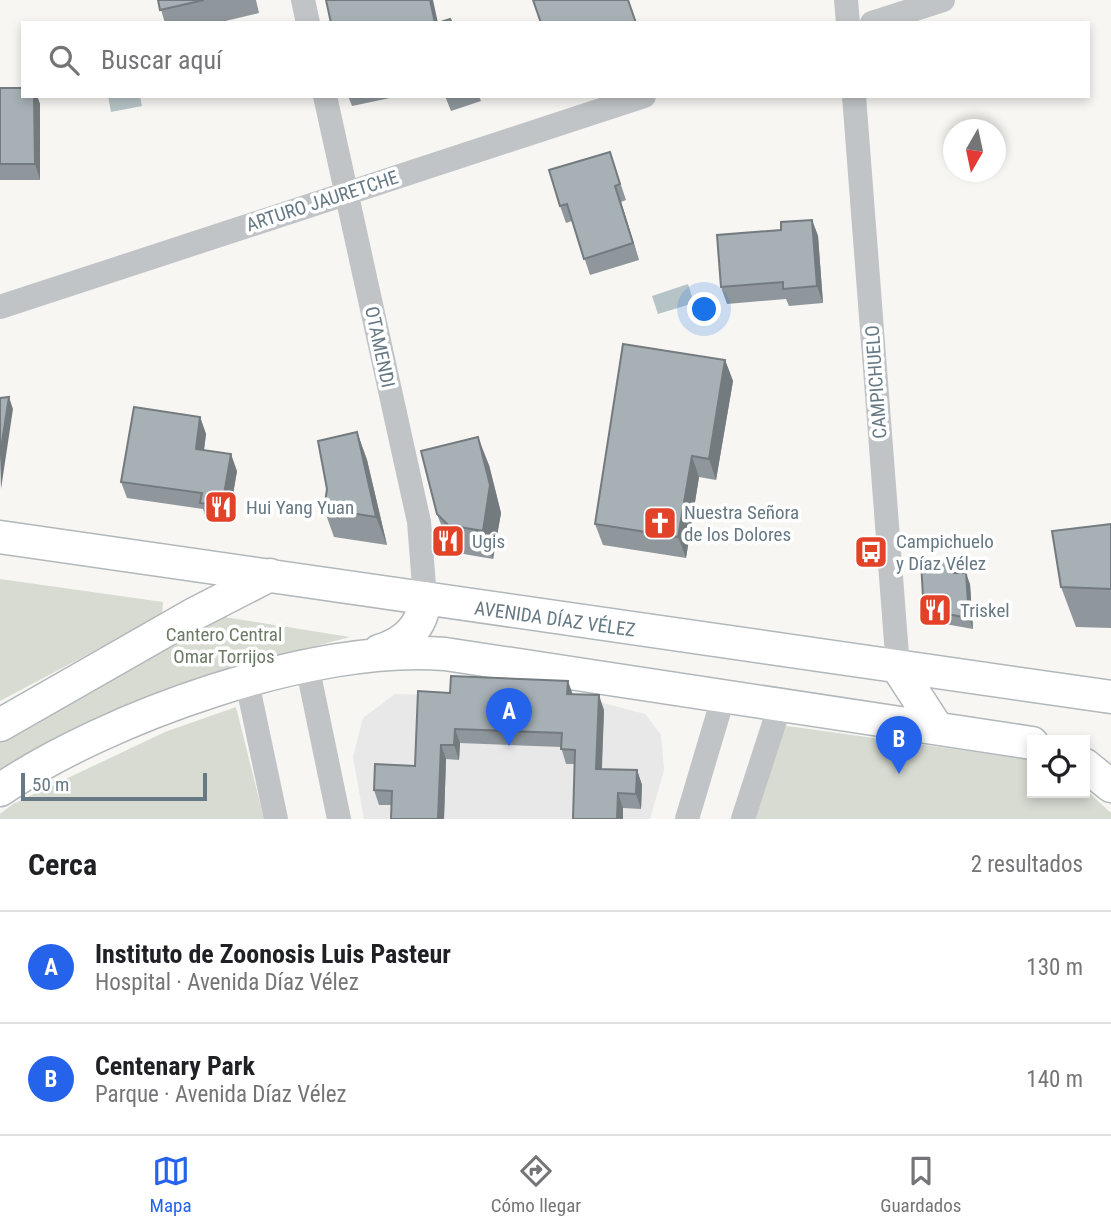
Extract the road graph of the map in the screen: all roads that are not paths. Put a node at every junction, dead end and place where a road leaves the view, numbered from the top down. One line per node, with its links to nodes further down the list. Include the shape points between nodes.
1 (303, 0): 4 (street)
2 (846, 0): 5 (street)
3 (943, 0): 6 (street)
4 (308, 21)
5 (848, 21)
6 (878, 21)
7 (324, 98): 10 (street, OTAMENDI)
8 (638, 98): 10 (street, ARTURO JAURETCHE)
9 (854, 98): 17 (street, CAMPICHUELO)
10 (346, 192): 11 (street, ARTURO JAURETCHE); 14 (street, OTAMENDI, via 419,522)
11 (0, 307)
12 (0, 537): 13 (main road, AVENIDA DÍAZ VÉLEZ)
13 (270, 575): 14 (main road, AVENIDA DÍAZ VÉLEZ); 22 (main road, via 205,607)
14 (425, 598): 15 (main road, via 421,619 410,634 396,646); 17 (main road, AVENIDA DÍAZ VÉLEZ)
15 (368, 655): 16 (main road); 20 (main road, via 445,654)
16 (307, 665): 18 (main road); 29 (street)
17 (898, 668): 19 (main road, AVENIDA DÍAZ VÉLEZ); 23 (main road)
18 (247, 682): 27 (main road, via 72,746); 28 (street)
19 (1111, 697)
20 (723, 698): 21 (main road); 30 (street)
21 (780, 705): 23 (main road); 31 (street)
22 (0, 725)
23 (937, 728): 24 (main road)
24 (1027, 742)
25 (1090, 769): 26 (main road)
26 (1111, 786)
27 (0, 790)
28 (276, 819)
29 (339, 819)
30 (687, 819)
31 (743, 819)

